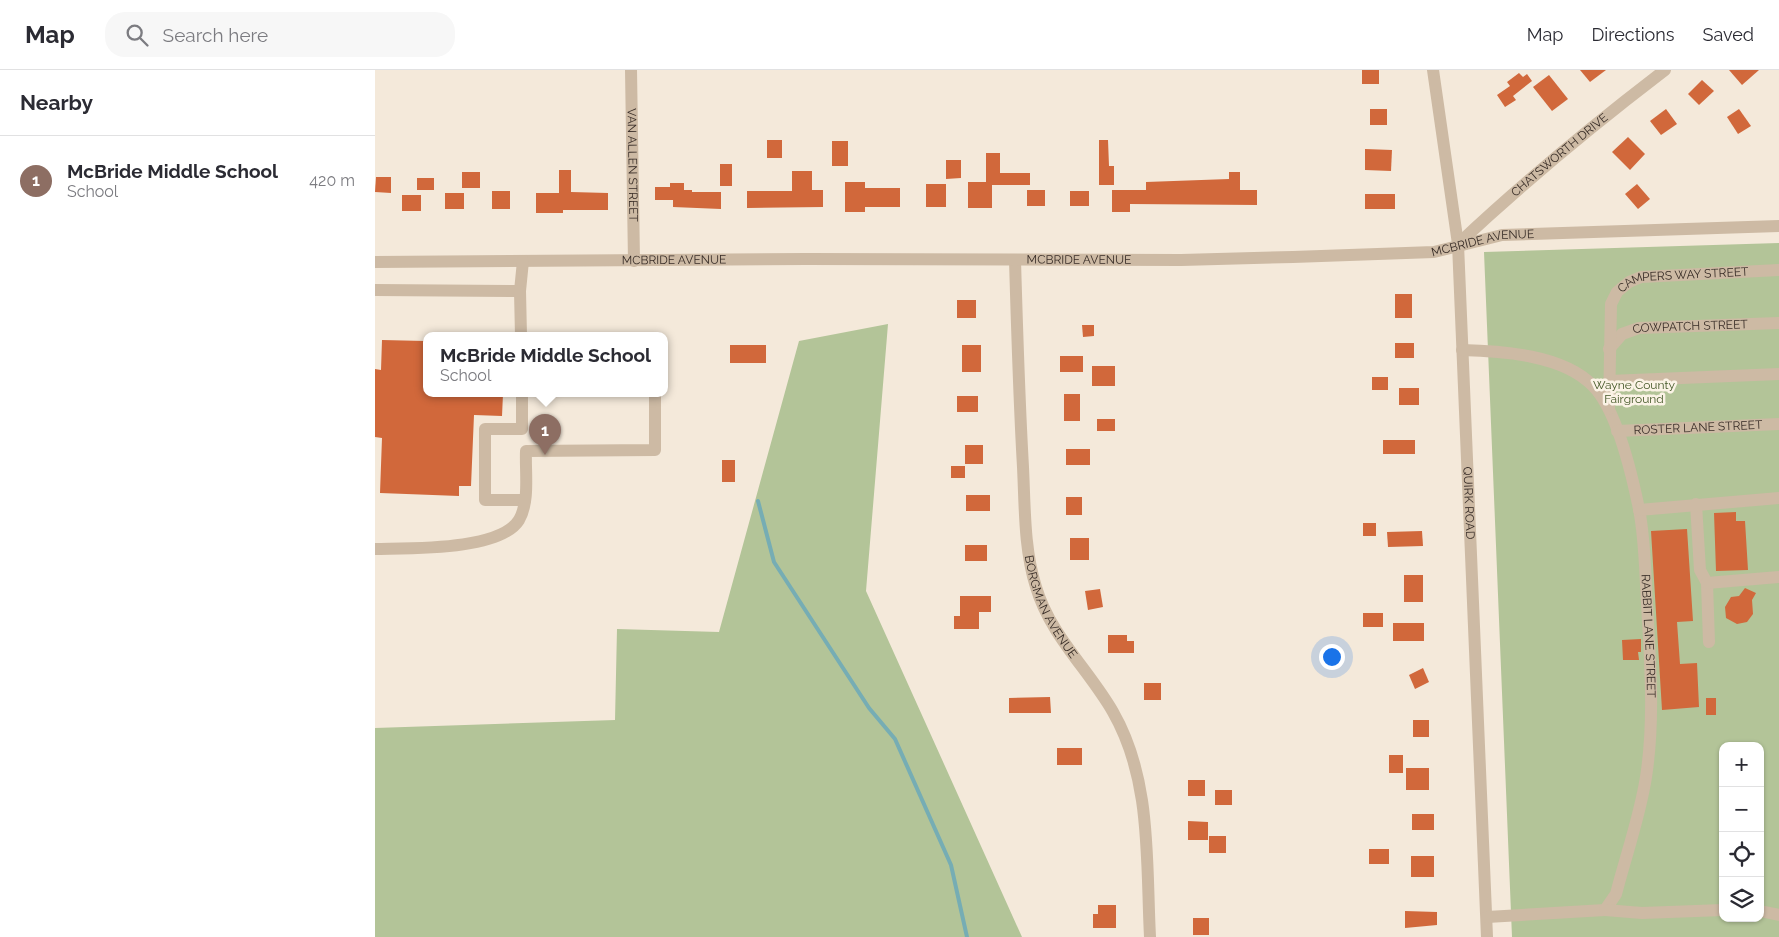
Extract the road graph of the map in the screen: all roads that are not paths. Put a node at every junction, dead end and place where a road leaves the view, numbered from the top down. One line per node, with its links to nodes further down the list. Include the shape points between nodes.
1 (631, 70): 8 (street, VAN ALLEN STREET)
2 (1433, 70): 5 (street, QUIRK ROAD)
3 (1665, 70): 5 (street, CHATSWORTH DRIVE, via 1508,196)
4 (1779, 226): 5 (street, MCBRIDE AVENUE, via 1502,235)
5 (1458, 244): 6 (street, MCBRIDE AVENUE, via 1434,252); 16 (street, QUIRK ROAD)
6 (1015, 260): 8 (street, MCBRIDE AVENUE); 37 (street, BORGMAN AVENUE, via 1029,562 1049,618 1114,713 1133,755 1143,799)
7 (523, 261): 8 (street, MCBRIDE AVENUE); 9 (street, MCBRIDE AVENUE); 12 (street)
8 (634, 261)
9 (375, 262)
10 (1779, 270): 15 (street, CAMPERS WAY STREET, via 1663,274 1629,282 1617,292 1611,304)
11 (375, 290): 12 (street)
12 (520, 291): 14 (street)
13 (1779, 323): 15 (street, COWPATCH STREET, via 1639,328 1622,334)
14 (521, 332)
15 (1609, 349): 18 (street, CAMPERS WAY STREET)
16 (1461, 350): 21 (street, RABBIT LANE STREET, via 1487,350 1557,364 1585,378); 36 (street, QUIRK ROAD)
17 (1779, 374): 18 (street)
18 (1609, 381): 21 (street, CAMPERS WAY STREET)
19 (522, 397): 25 (street, via 522,429 485,429 485,500)
20 (655, 397): 25 (street, via 655,450 525,451)
21 (1609, 409): 23 (street, RABBIT LANE STREET)
22 (1779, 424): 23 (street, ROSTER LANE STREET)
23 (1617, 431): 27 (street, RABBIT LANE STREET)
24 (1779, 498): 26 (street)
25 (525, 500): 28 (street, via 519,520 509,530 485,542)
26 (1697, 504): 27 (street); 30 (street, via 1700,570)
27 (1639, 510): 32 (street, RABBIT LANE STREET, via 1650,664 1651,713 1646,777 1616,894)
28 (375, 549)
29 (1779, 577): 30 (street)
30 (1707, 583): 31 (street)
31 (1709, 642)
32 (1605, 910): 33 (street, via 1642,913); 36 (street)
33 (1719, 910)
34 (1764, 912): 35 (street)
35 (1779, 915)
36 (1487, 917): 38 (street, QUIRK ROAD)
37 (1150, 937)
38 (1487, 937)

